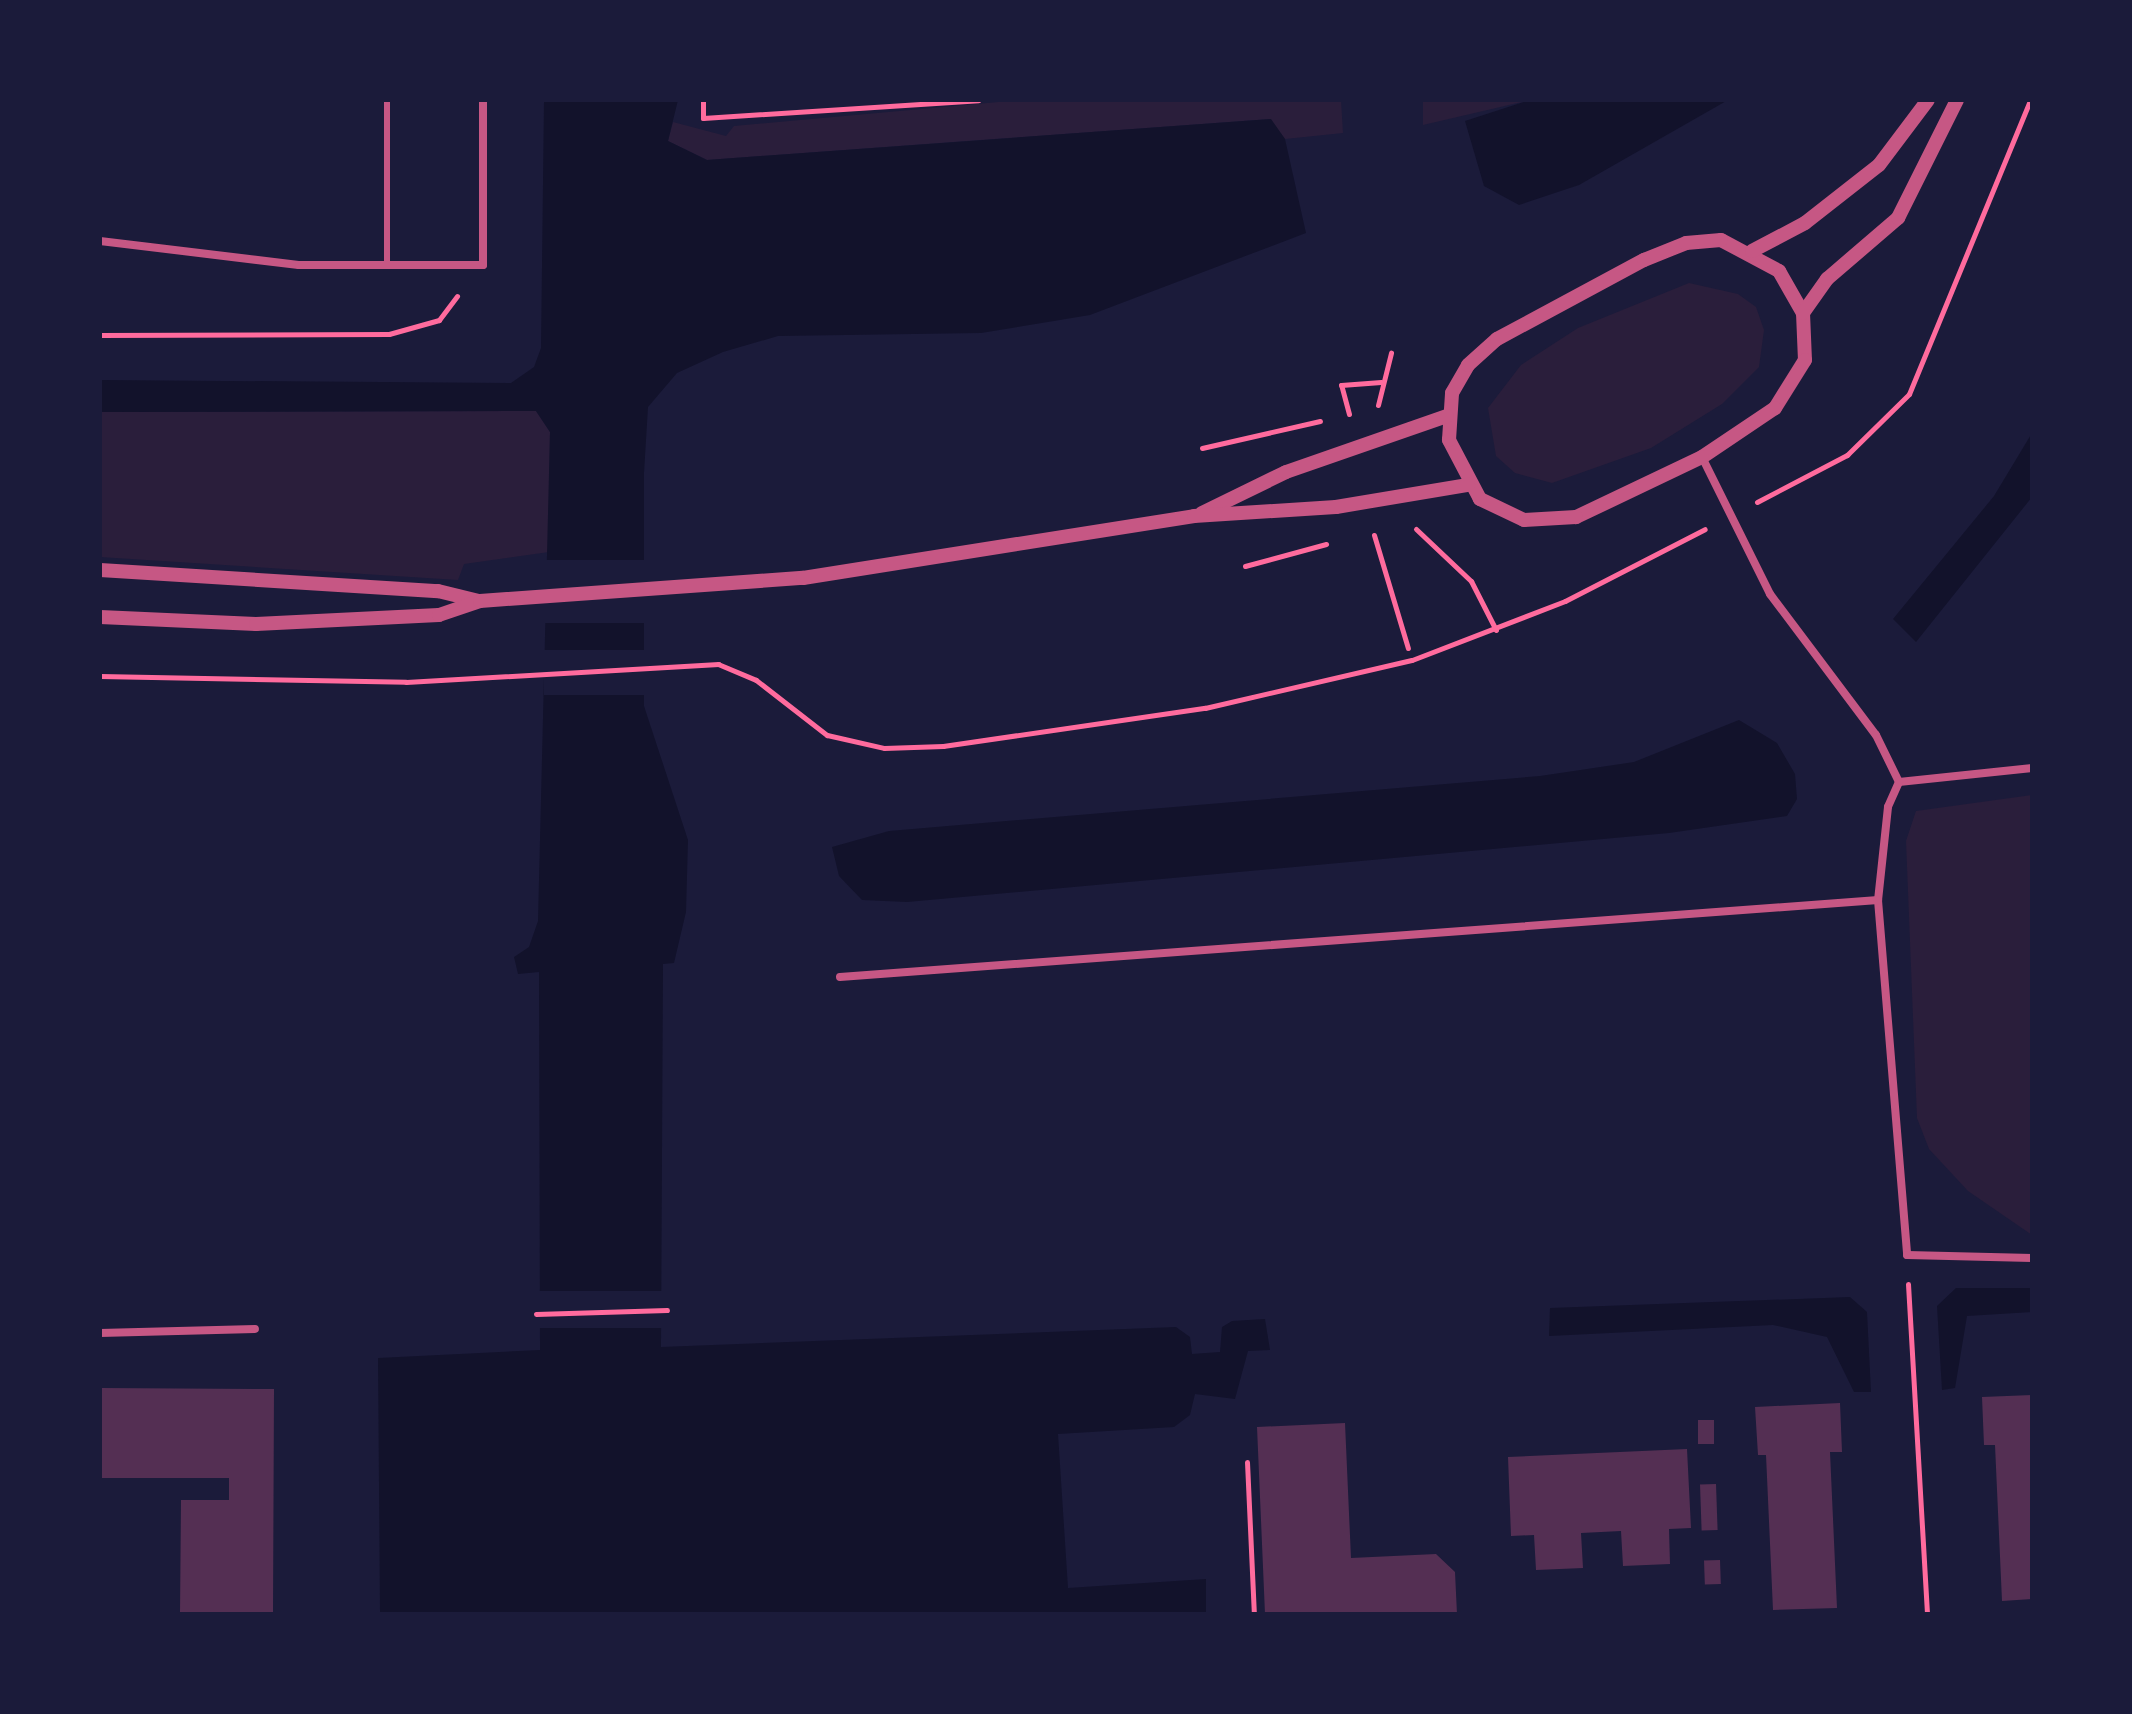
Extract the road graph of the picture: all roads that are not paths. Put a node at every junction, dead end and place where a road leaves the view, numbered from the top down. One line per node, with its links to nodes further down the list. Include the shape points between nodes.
1 (387, 100): 7 (lane)
2 (483, 100): 7 (street, via 483,265)
3 (1928, 100): 6 (street, via 1879,165 1805,223)
4 (1957, 100): 8 (street, via 1898,218 1827,279)
5 (100, 241): 7 (street, via 299,265)
6 (1752, 251): 8 (street, via 1779,271); 9 (street, via 1721,240 1686,243 1543,312 1468,365)
7 (387, 266)
8 (1803, 313): 10 (street, via 1805,360 1794,384 1775,408)
9 (1447, 416): 11 (street, via 1452,452); 12 (street, via 1286,472)
10 (1702, 457): 11 (street, via 1621,501 1544,522 1506,514); 17 (street, via 1770,594 1876,735)
11 (1468, 485): 12 (street, via 1336,507)
12 (1194, 516): 14 (street, via 940,560 697,589)
13 (100, 570): 14 (street, via 438,591)
14 (480, 601): 15 (street, via 439,615 284,623)
15 (100, 617)
16 (2032, 768): 17 (street)
17 (1899, 782): 18 (street, via 1888,807)
18 (1878, 900): 19 (street); 20 (street, via 1907,1255)
19 (840, 977)
20 (2032, 1258)
21 (255, 1329): 22 (street)
22 (100, 1333)

